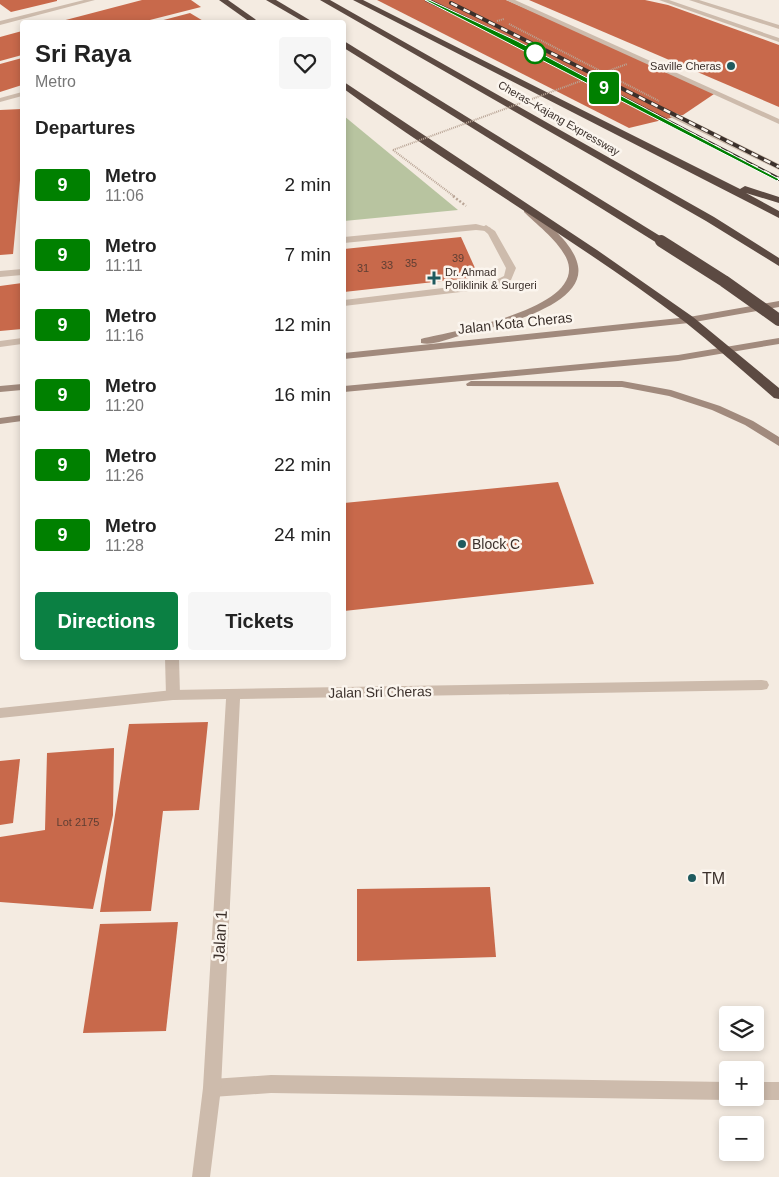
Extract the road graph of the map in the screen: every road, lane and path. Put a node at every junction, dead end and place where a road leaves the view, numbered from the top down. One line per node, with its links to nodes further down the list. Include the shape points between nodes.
1 (92, 0): 14 (street)
2 (223, 0): 11 (highway)
3 (270, 0): 12 (highway)
4 (324, 0): 32 (highway, Cheras–Kajang Expressway, via 710,219)
5 (357, 0): 26 (highway)
6 (509, 0): 24 (street)
7 (662, 0): 16 (street)
8 (692, 0): 15 (street)
9 (718, 0): 10 (street)
10 (752, 10)
11 (252, 20)
12 (305, 20)
13 (501, 20): 22 (path)
14 (0, 23)
15 (779, 27)
16 (779, 40)
17 (346, 45): 38 (highway, bridge, via 661,241)
18 (628, 64): 28 (path, bridge, via 394,150)
19 (346, 86): 29 (highway)
20 (20, 95): 21 (street)
21 (0, 100)
22 (660, 101)
23 (672, 115): 25 (street)
24 (779, 122)
25 (779, 167)
26 (708, 176): 27 (highway); 30 (highway)
27 (779, 200)
28 (467, 207)
29 (527, 210): 37 (highway); 43 (main road, via 560,244 574,267 573,278 565,292 549,304 523,315)
30 (779, 215)
31 (346, 240): 35 (street, via 486,228 492,232 511,268 508,278 494,285)
32 (779, 263)
33 (20, 272): 34 (street)
34 (0, 274)
35 (346, 303)
36 (779, 304): 37 (main road, Jalan Kota Cheras)
37 (689, 320): 42 (highway); 43 (main road, Jalan Kota Cheras)
38 (779, 320)
39 (20, 341): 41 (street)
40 (779, 341): 42 (main road)
41 (0, 344)
42 (725, 350): 45 (main road, via 678,358); 49 (highway)
43 (378, 353): 44 (main road, Jalan Kota Cheras)
44 (346, 356)
45 (391, 384): 48 (main road); 52 (main road, via 622,384 671,393 716,408)
46 (20, 387): 47 (main road)
47 (0, 389)
48 (346, 389)
49 (779, 395)
50 (20, 418): 51 (main road)
51 (0, 420)
52 (779, 442)
53 (172, 660): 56 (street)
54 (762, 685): 55 (street, Jalan Sri Cheras)
55 (233, 694): 56 (street, Jalan Sri Cheras); 58 (street, Jalan 1)
56 (172, 695): 57 (street, Jalan Sri Cheras)
57 (0, 713)
58 (212, 1088): 59 (street, via 271,1084); 62 (street, Jalan 1)
59 (719, 1091)
60 (764, 1091): 61 (street)
61 (779, 1091)
62 (202, 1177)

